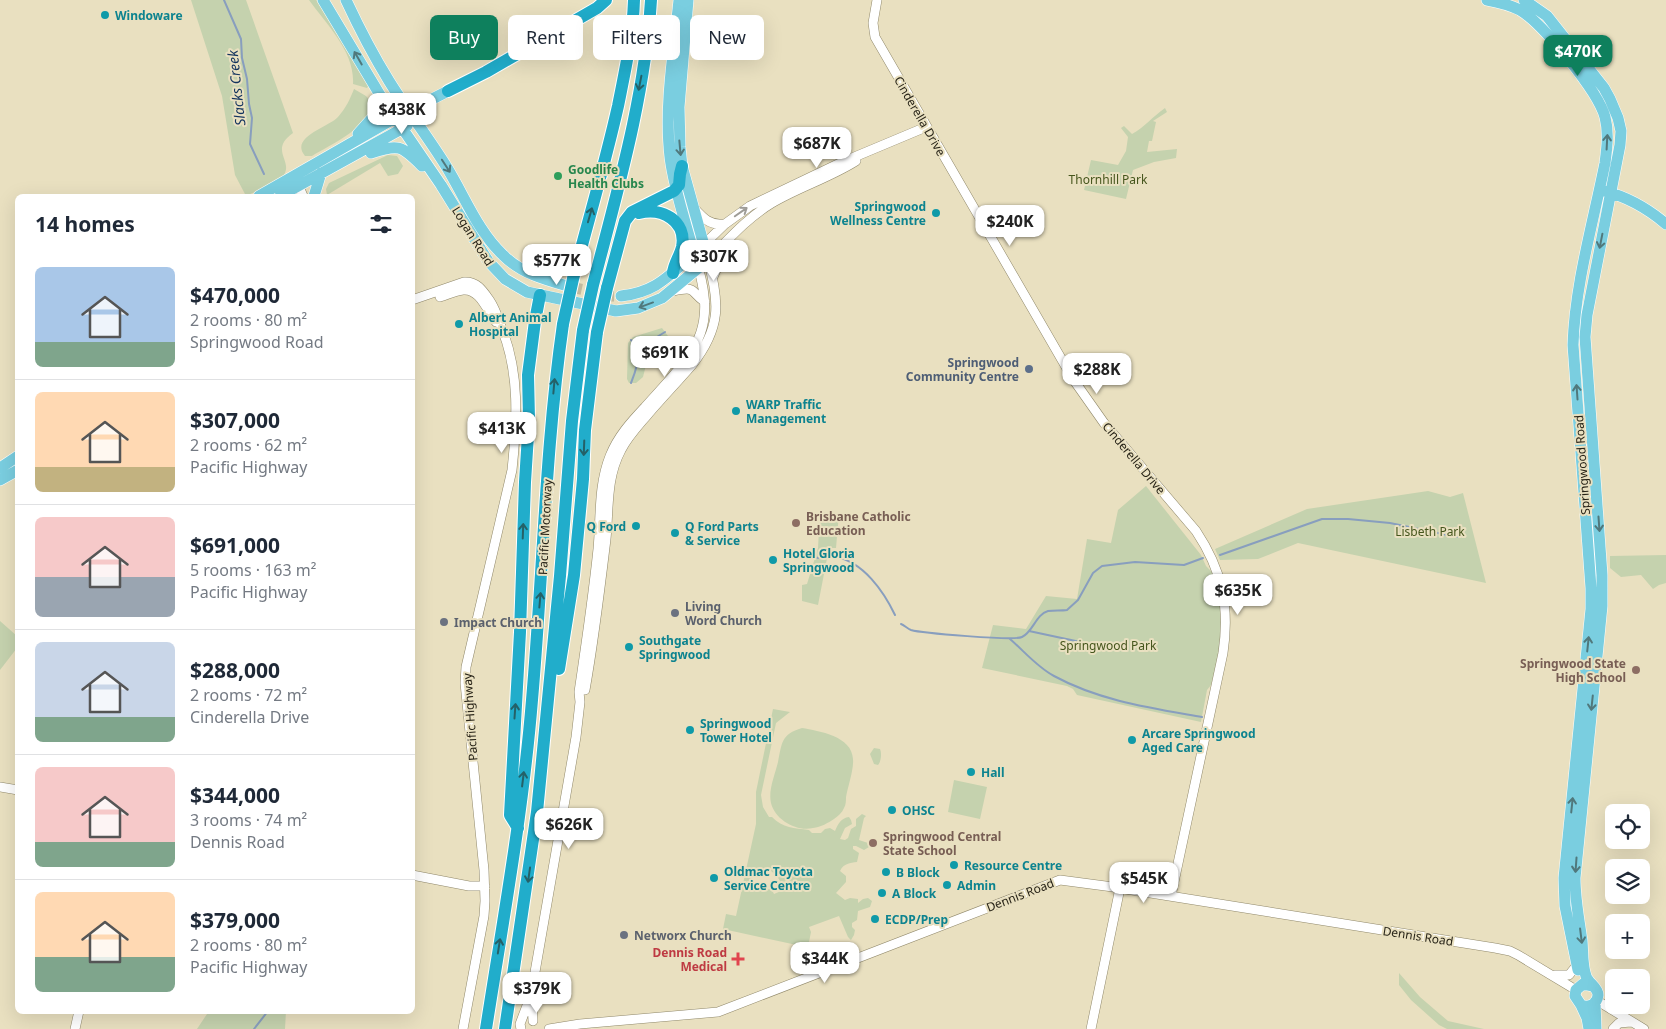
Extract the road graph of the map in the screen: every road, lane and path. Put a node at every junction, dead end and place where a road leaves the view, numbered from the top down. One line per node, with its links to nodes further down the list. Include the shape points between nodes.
1 (323, 0): 12 (main road, Logan Road, one-way to 1)
2 (346, 0): 13 (main road, Logan Road, via 373,53)
3 (606, 0): 11 (highway)
4 (634, 0): 46 (highway, Pacific Motorway, one-way to 4, via 620,96)
5 (651, 0): 59 (highway, Pacific Motorway, one-way to 59, bridge, via 648,40 635,112 583,330)
6 (679, 0): 24 (main road, via 669,126 670,159)
7 (688, 0): 20 (main road, one-way to 20, via 679,112)
8 (877, 0): 15 (street, Cinderella Drive, via 873,23 875,36)
9 (1487, 0): 25 (main road, Springwood Road, one-way to 9, via 1608,129 1602,106 1533,20 1519,10)
10 (1524, 0): 25 (main road, Springwood Road, via 1552,22 1610,99 1621,131 1620,145)
11 (448, 91): 13 (main road)
12 (383, 100): 14 (main road, Logan Road); 17 (main road, via 370,122)
13 (412, 115): 14 (main road); 16 (main road); 45 (main road, Logan Road, one-way to 45, via 491,242 519,268)
14 (395, 118): 16 (main road, Logan Road); 17 (main road)
15 (926, 127): 18 (street); 66 (street, Cinderella Drive, via 1079,389 1196,531 1218,572 1225,600 1223,653)
16 (403, 129): 19 (main road); 23 (main road, Logan Road)
17 (349, 143): 22 (main road)
18 (872, 151): 36 (street, one-way to 18, via 759,201); 39 (street, via 842,170 772,203)
19 (345, 161): 21 (main road); 23 (main road, via 398,147)
20 (682, 166): 24 (highway); 32 (main road)
21 (321, 173): 22 (main road); 29 (main road)
22 (300, 182): 26 (main road); 27 (main road); 28 (street)
23 (441, 185): 49 (main road, Logan Road, via 497,273 517,287)
24 (677, 188): 31 (highway, via 672,194); 35 (main road)
25 (1606, 188): 30 (main road); 33 (main road, via 1634,195); 34 (main road, Springwood Road); 67 (main road, Springwood Road, one-way to 25, via 1564,878 1591,588 1574,320 1578,290)
26 (265, 194)
27 (287, 194)
28 (310, 194)
29 (313, 194)
30 (1630, 200): 33 (main road); 34 (main road, via 1614,206)
31 (650, 204): 35 (highway, via 669,209); 38 (highway, via 632,212)
32 (694, 207): 36 (street, via 708,222); 40 (main road)
33 (1649, 210): 37 (main road)
34 (1606, 214): 69 (main road, Springwood Road, one-way to 69, via 1585,327 1602,606 1575,878 1584,965)
35 (685, 221): 41 (main road)
36 (725, 224): 40 (street)
37 (1666, 224)
38 (620, 237): 43 (highway, via 639,213 658,212 670,216 679,226 683,239); 59 (highway, one-way to 59, bridge, via 597,332 585,430 574,575 552,725)
39 (729, 239): 42 (street); 44 (street)
40 (703, 246): 41 (street); 42 (main road)
41 (694, 254): 42 (street); 43 (main road)
42 (703, 264): 44 (street); 47 (main road, Logan Road); 53 (street)
43 (673, 273): 50 (main road, via 658,286)
44 (713, 277): 58 (street, via 717,305 708,343 630,436 611,478 592,648)
45 (547, 281): 46 (main road, Logan Road); 49 (main road)
46 (572, 283): 62 (highway, Pacific Motorway, one-way to 46, bridge, via 532,703 554,382)
47 (673, 291): 49 (main road, Logan Road, one-way to 49, via 648,306 623,311); 53 (street, via 691,289)
48 (482, 293): 51 (street, via 476,284 462,282); 52 (street, via 463,290 427,301); 64 (street, Pacific Highway, via 499,317 514,371 516,402 512,470 466,667)
49 (540, 295): 62 (highway, one-way to 49, via 510,815 529,420 528,375)
50 (622, 296)
51 (415, 300)
52 (415, 300)
53 (705, 302): 58 (street, via 703,329 697,344 623,431 606,466)
54 (15, 458): 55 (main road)
55 (0, 468)
56 (15, 472): 57 (main road)
57 (0, 480)
58 (580, 702): 71 (street)
59 (544, 739): 82 (highway, Pacific Motorway, one-way to 82, via 538,812)
60 (0, 787): 61 (street)
61 (15, 790)
62 (518, 828): 81 (highway, Pacific Motorway, one-way to 62)
63 (415, 876): 64 (street)
64 (485, 886): 80 (street, Pacific Highway, via 484,916)
65 (1120, 888): 66 (street, Dennis Road); 78 (street, Dennis Road, via 1060,880 718,1012); 83 (street)
66 (1171, 896): 68 (street, Dennis Road, via 1495,948 1518,955)
67 (1577, 965): 68 (street, via 1569,975); 70 (main road, Springwood Road)
68 (1552, 975): 70 (street, Dennis Road)
69 (1593, 986): 70 (main road, via 1586,984); 72 (main road, via 1598,994)
70 (1578, 988): 73 (main road, via 1576,1000)
71 (531, 995): 76 (street); 77 (street)
72 (1596, 1001): 73 (main road, via 1587,1006); 75 (street); 85 (main road)
73 (1581, 1005): 84 (main road)
74 (78, 1014): 79 (street)
75 (1631, 1022): 86 (street); 87 (street)
76 (534, 1024): 77 (street, Dennis Road, via 527,1019); 78 (street, Dennis Road)
77 (520, 1027)
78 (553, 1028)
79 (75, 1029)
80 (463, 1029)
81 (486, 1029)
82 (505, 1029)
83 (1091, 1029)
84 (1590, 1029)
85 (1596, 1029)
86 (1613, 1029)
87 (1644, 1029)

